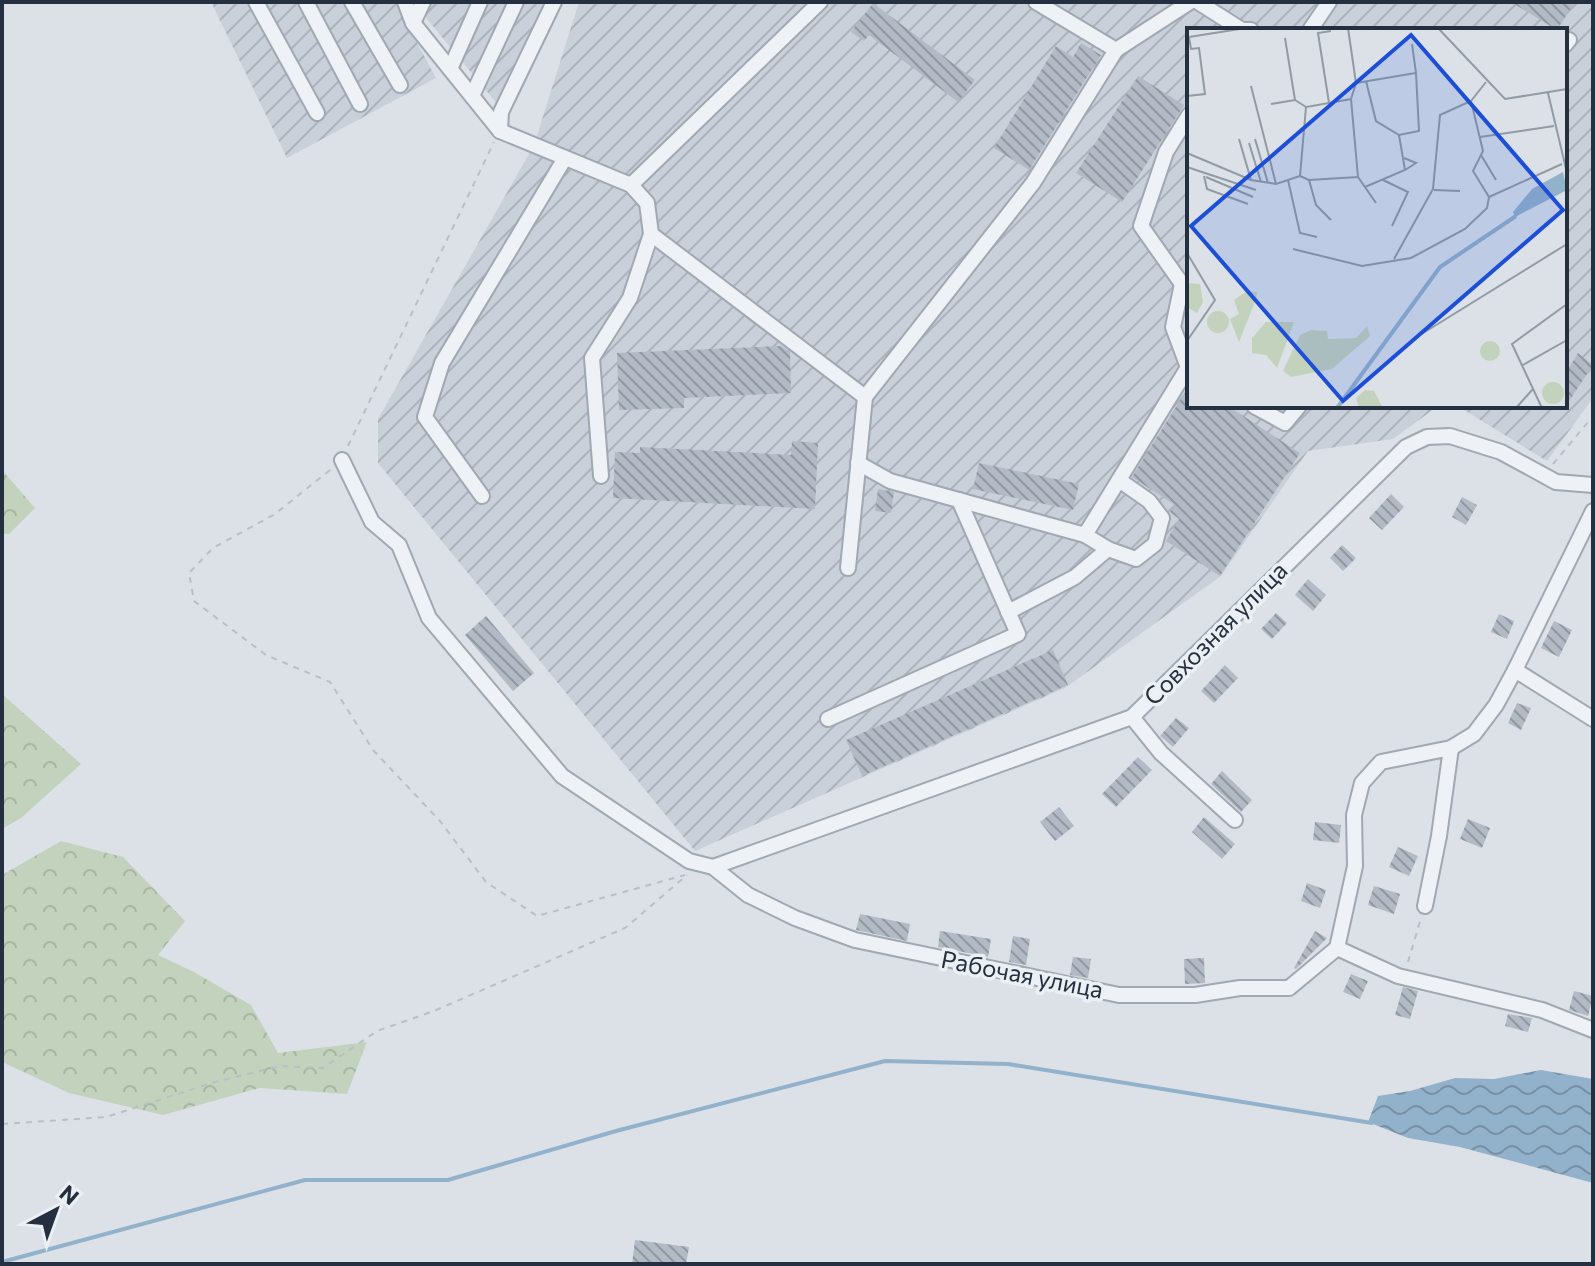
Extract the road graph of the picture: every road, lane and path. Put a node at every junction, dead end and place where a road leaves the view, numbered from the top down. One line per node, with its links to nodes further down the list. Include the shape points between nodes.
1 (256, 2): 22 (street)
2 (306, 2): 21 (street)
3 (352, 2): 19 (street)
4 (405, 2): 14 (street)
5 (423, 2): 14 (street)
6 (480, 2): 18 (street)
7 (516, 2): 20 (street)
8 (554, 2): 24 (street, via 501,112)
9 (820, 2): 26 (street)
10 (1036, 2): 17 (street)
11 (1190, 2): 17 (street)
12 (1198, 2): 15 (street)
13 (1329, 2): 16 (street)
14 (413, 23): 18 (street)
15 (1239, 28)
16 (1311, 28)
17 (1116, 50): 30 (street, via 1033,183)
18 (450, 69): 20 (street)
19 (400, 85)
20 (472, 96): 24 (street)
21 (360, 104)
22 (317, 113)
23 (1187, 118): 28 (street, via 1166,152 1141,226 1182,284 1173,327)
24 (500, 131): 25 (street); 34 (path)
25 (565, 158): 26 (street); 40 (street, via 442,363 425,417)
26 (631, 185): 27 (street, via 647,203)
27 (651, 234): 30 (street); 37 (street, via 630,298 592,358)
28 (1187, 366)
29 (1187, 371): 38 (street)
30 (865, 397): 35 (street)
31 (1258, 408): 32 (street, via 1285,423)
32 (1297, 408)
33 (1593, 416): 36 (path)
34 (342, 460): 53 (street, Рабочая улица, via 372,522 399,545 429,618 562,776 689,861); 58 (path, via 275,514 213,548 189,573 194,601 266,655 330,682 373,750 440,821 486,882 537,916 688,874 625,928 377,1031 323,1068 280,1066 106,1117)
35 (858, 463): 41 (street, via 890,481); 45 (street)
36 (1540, 473): 39 (street, Совхозная улица, via 1556,482); 48 (street, Совхозная улица, via 1501,452 1450,436 1427,437 1406,447)
37 (601, 476)
38 (1119, 480): 43 (street); 44 (street, via 1149,501 1162,518 1155,544 1136,559)
39 (1593, 485)
40 (482, 496)
41 (959, 500): 43 (street); 46 (street)
42 (1593, 511): 47 (street)
43 (1085, 535): 44 (street)
44 (1108, 549): 46 (street, via 1075,577)
45 (848, 568)
46 (1008, 612): 49 (street, via 1018,634)
47 (1515, 670): 50 (street); 51 (street, via 1474,734)
48 (1132, 717): 52 (street, via 1161,753); 53 (street, Совхозная улица)
49 (828, 719)
50 (1593, 719)
51 (1451, 748): 54 (street); 55 (street, via 1381,762 1362,783 1354,815 1355,866)
52 (1235, 820)
53 (713, 867): 55 (street, Рабочая улица, via 748,895 855,940 1119,995 1289,988)
54 (1425, 906): 56 (path)
55 (1337, 948): 56 (street)
56 (1404, 977): 57 (street, via 1542,1010)
57 (1593, 1030)
58 (2, 1124)

